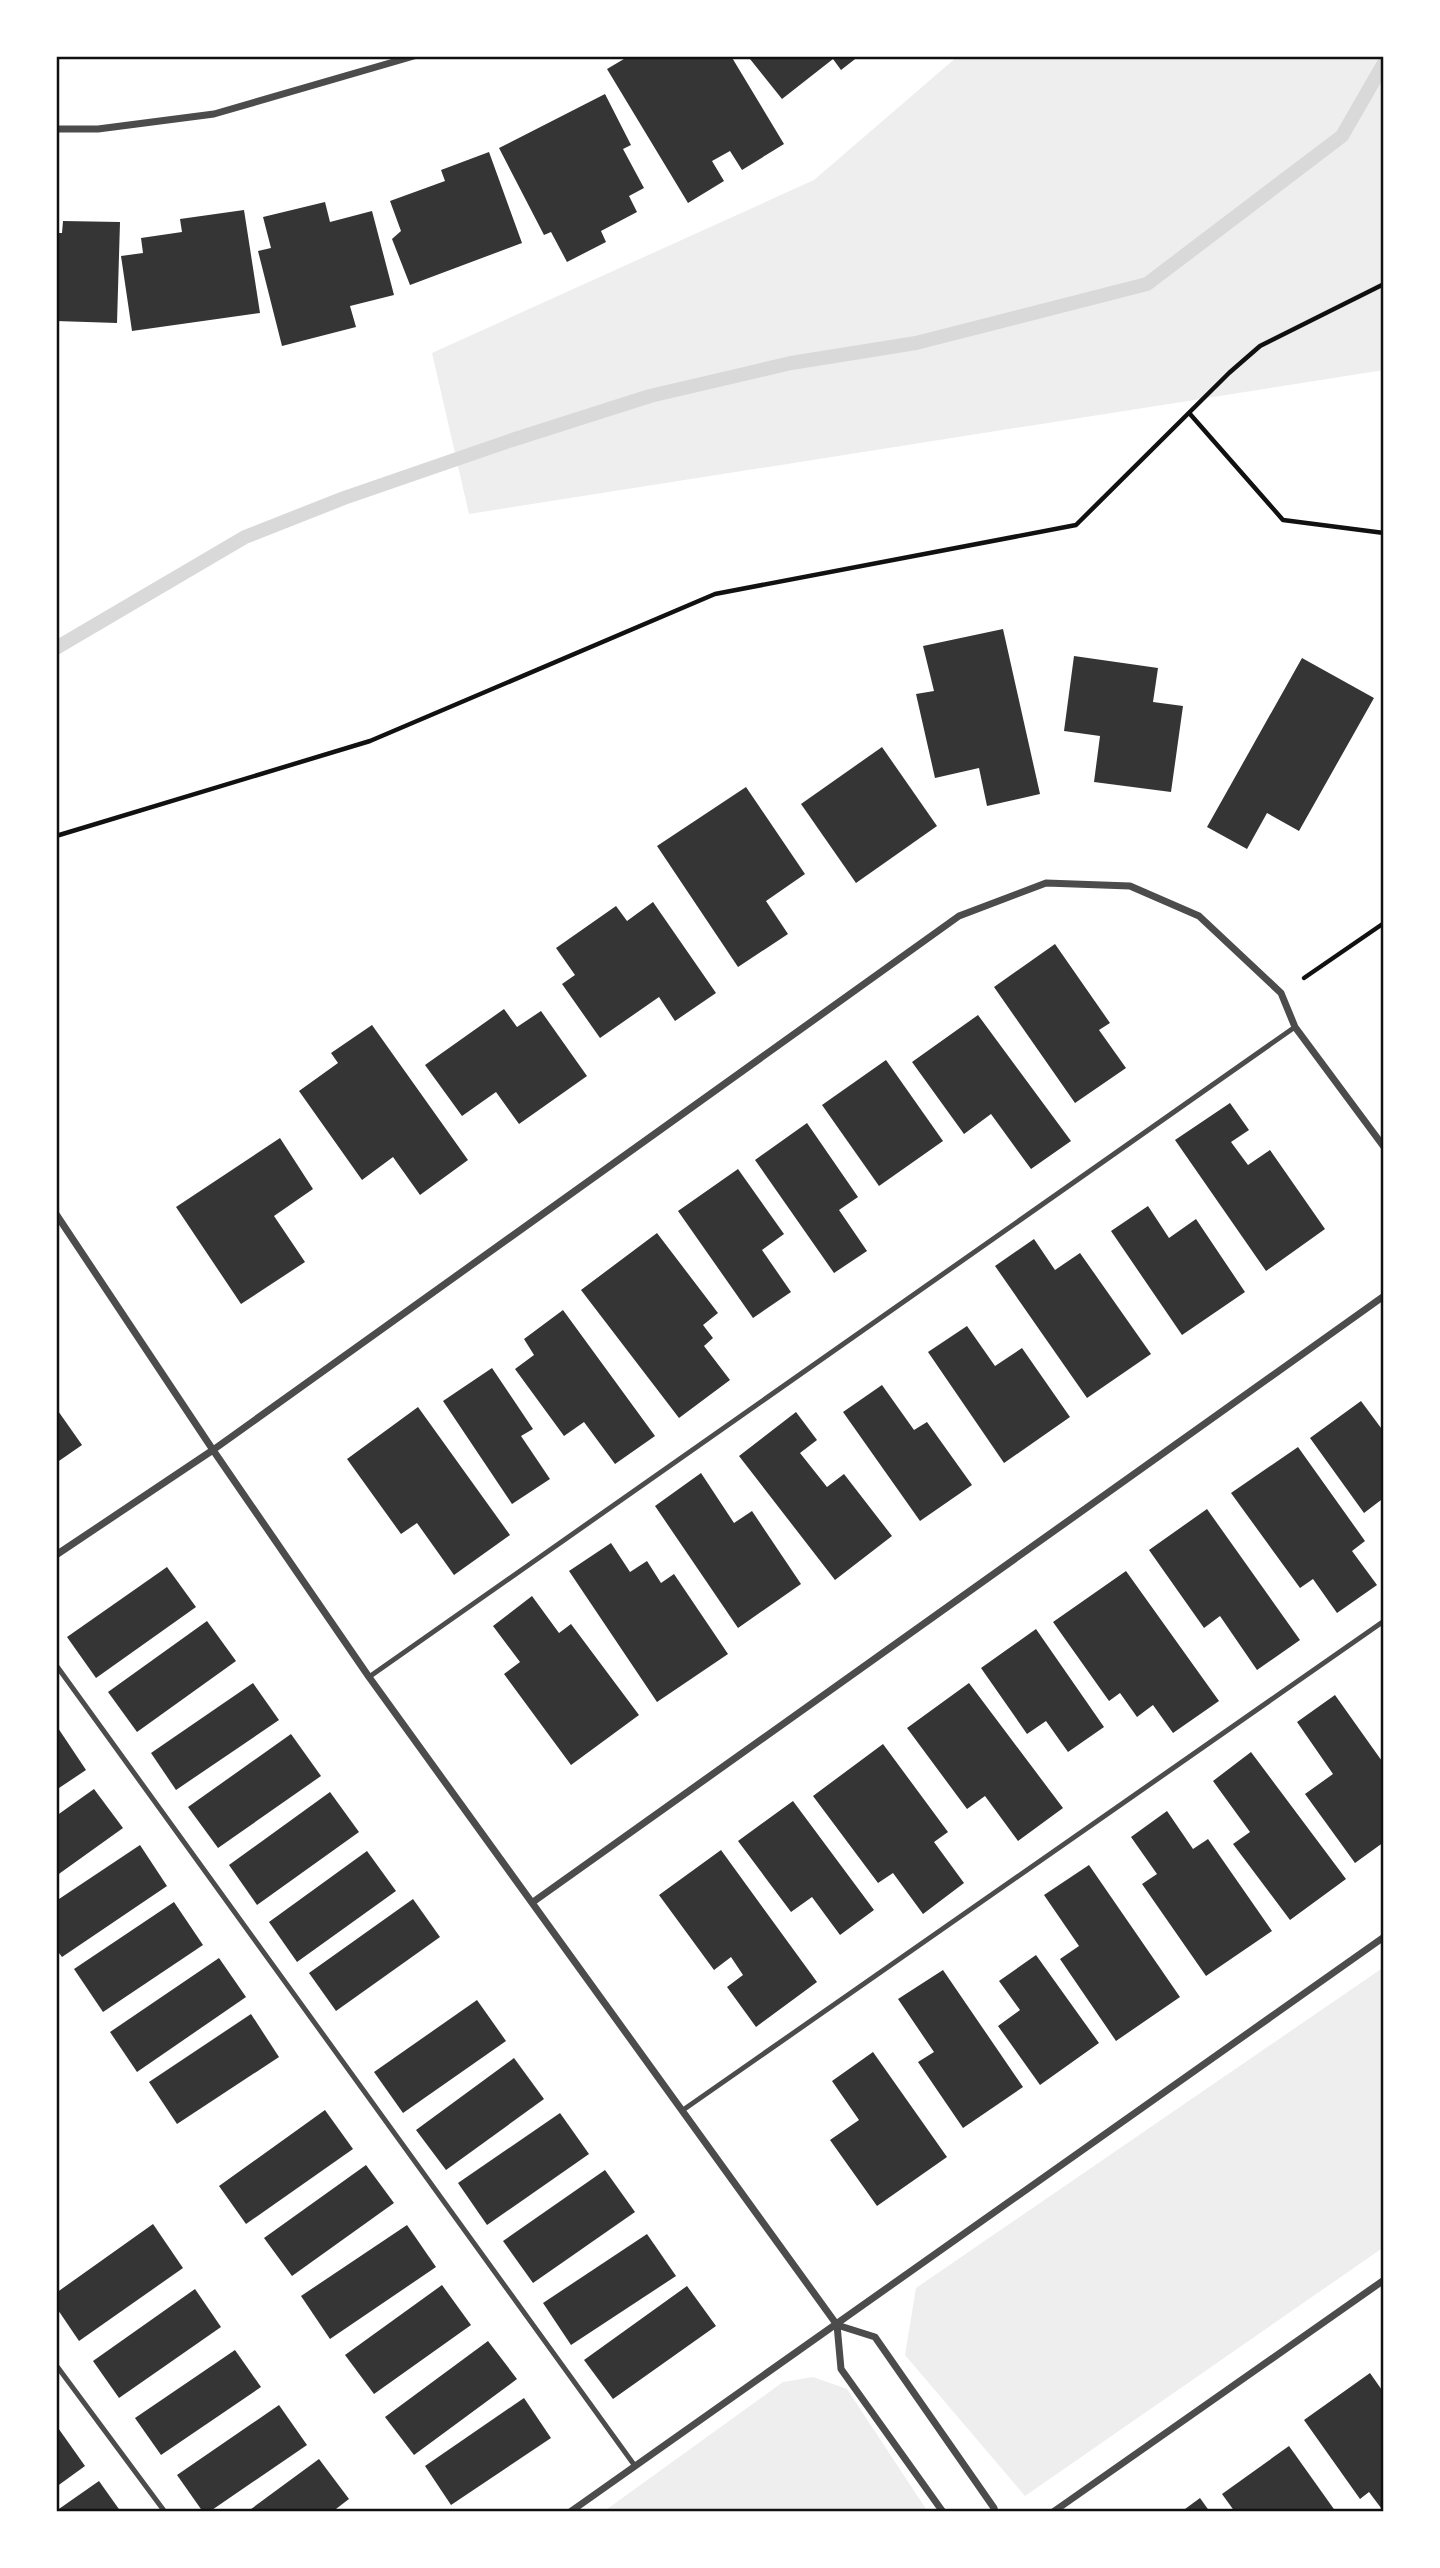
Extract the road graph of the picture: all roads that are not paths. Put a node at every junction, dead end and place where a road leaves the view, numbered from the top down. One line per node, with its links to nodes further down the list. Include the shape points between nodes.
1 (414, 56): 2 (street, via 214,114 98,129)
2 (56, 129)
3 (1295, 1027): 4 (street); 7 (street, via 1281,993 1199,916 1130,886 1046,883 958,916); 11 (lane)
4 (1384, 1147)
5 (56, 1214): 7 (street)
6 (1384, 1296): 12 (street)
7 (213, 1450): 8 (street); 11 (street)
8 (56, 1555)
9 (1384, 1621): 14 (lane)
10 (56, 1665): 18 (lane)
11 (369, 1677): 12 (street)
12 (533, 1902): 14 (street)
13 (1384, 1937): 16 (street)
14 (683, 2110): 16 (street)
15 (1384, 2280): 23 (street)
16 (837, 2325): 18 (street); 21 (street, via 841,2369); 22 (street, via 875,2337)
17 (56, 2365): 19 (lane)
18 (635, 2466): 20 (street)
19 (165, 2512)
20 (570, 2512)
21 (943, 2512)
22 (995, 2512)
23 (1053, 2512)

